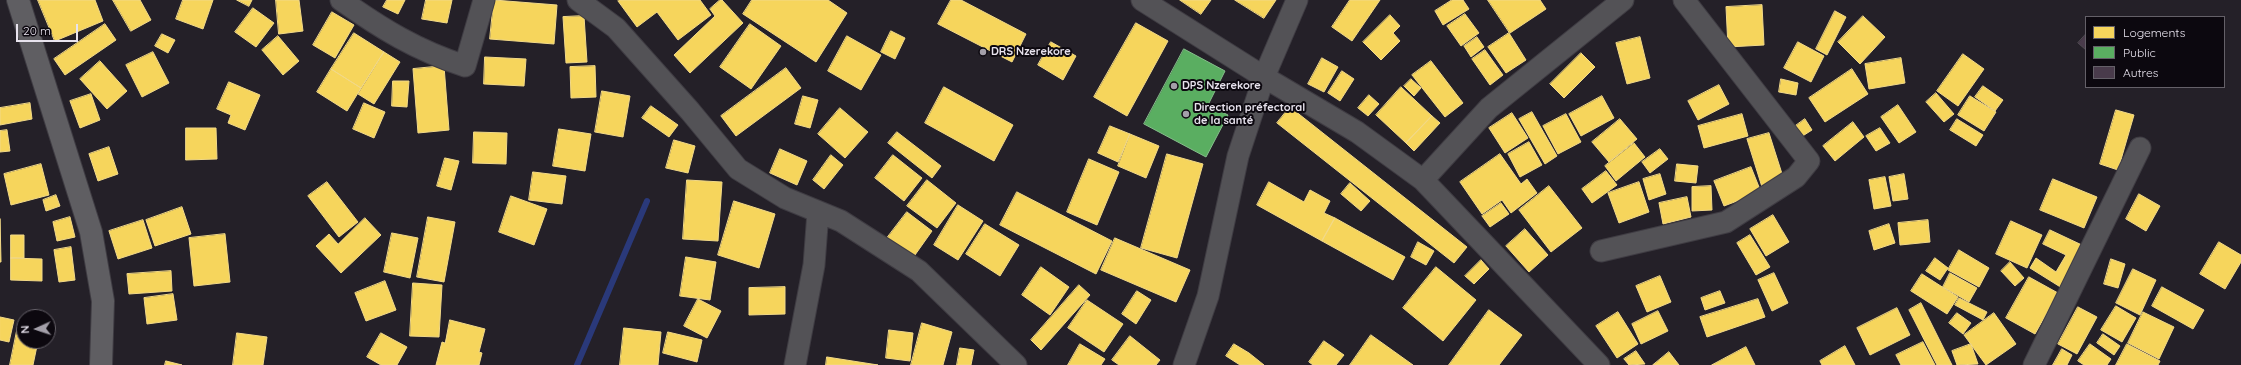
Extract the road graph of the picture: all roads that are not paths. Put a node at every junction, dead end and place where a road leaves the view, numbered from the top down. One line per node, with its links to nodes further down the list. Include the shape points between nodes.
1 (18, 0): 14 (street, via 91,232 103,301)
2 (341, 0): 3 (street, via 385,30 431,55 465,66)
3 (484, 0)
4 (578, 0): 12 (street, via 616,28 690,111 738,170 785,198)
5 (1142, 0): 9 (street)
6 (1297, 0): 9 (street)
7 (1623, 0): 11 (street, via 1489,108)
8 (1684, 0): 13 (street, via 1809,161 1796,177 1726,222)
9 (1264, 77): 11 (street, via 1357,132); 17 (street, via 1238,156 1208,296)
10 (2140, 148): 19 (street)
11 (1423, 180): 18 (street)
12 (818, 212): 15 (street, via 814,265); 16 (street, via 841,221 919,271)
13 (1601, 251)
14 (101, 365)
15 (795, 365)
16 (1016, 365)
17 (1184, 365)
18 (1599, 365)
19 (2034, 365)

